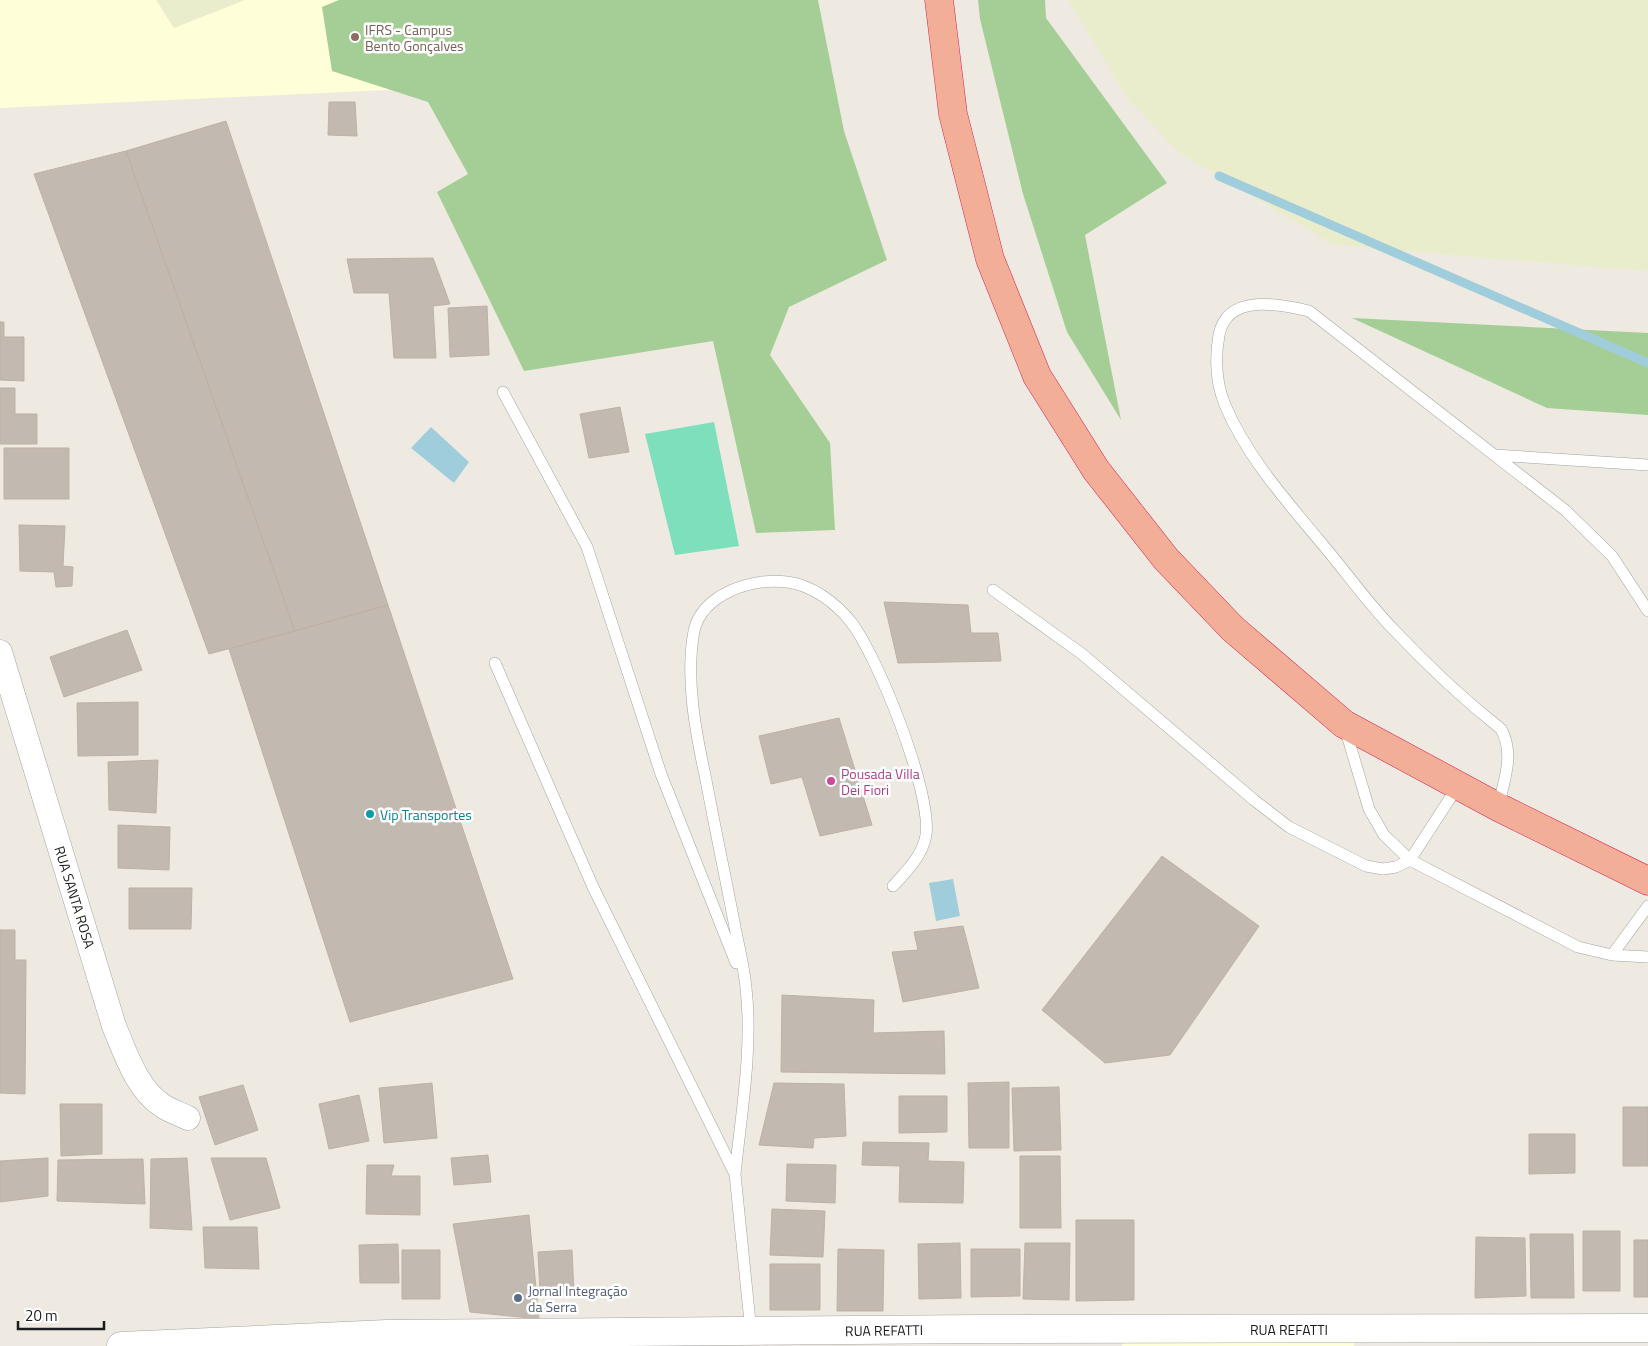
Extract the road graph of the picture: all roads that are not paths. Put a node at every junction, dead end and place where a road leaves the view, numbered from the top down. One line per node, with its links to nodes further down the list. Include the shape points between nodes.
1 (939, 0): 9 (highway, via 953,114 990,259 1037,376 1096,470 1166,559 1232,630)
2 (503, 392): 18 (lane, via 587,547 661,774)
3 (1495, 455): 4 (lane); 6 (lane, via 1565,510 1612,556); 11 (lane, via 1309,311 1276,304 1241,306 1221,324 1216,374 1224,404 1243,441 1297,514 1392,628 1501,729 1509,746 1509,756)
4 (1648, 465)
5 (993, 590): 12 (lane, via 1082,654 1289,827 1366,866 1390,868)
6 (1648, 611)
7 (0, 652): 19 (street, RUA SANTA ROSA, via 114,1026 133,1069 147,1090 161,1106)
8 (495, 663): 20 (lane, via 593,887)
9 (1344, 724): 10 (highway); 12 (lane, via 1369,810 1384,835)
10 (1459, 785): 11 (highway); 12 (lane)
11 (1498, 807): 13 (highway)
12 (1410, 860): 16 (lane, via 1578,947)
13 (1648, 881)
14 (893, 886): 18 (lane, via 920,851 926,836 925,812 895,712 863,640 835,604 802,586 787,582 760,582 718,598 707,607 694,630 693,717)
15 (1648, 906): 16 (lane)
16 (1612, 955): 17 (lane)
17 (1648, 957)
18 (746, 989): 20 (lane, via 747,1042)
19 (188, 1118)
20 (735, 1174): 23 (lane)
21 (1648, 1328): 22 (street, RUA REFATTI)
22 (980, 1338): 23 (street, RUA REFATTI)
23 (751, 1339): 24 (street, RUA REFATTI)
24 (387, 1340): 25 (street, RUA REFATTI)
25 (121, 1346)

